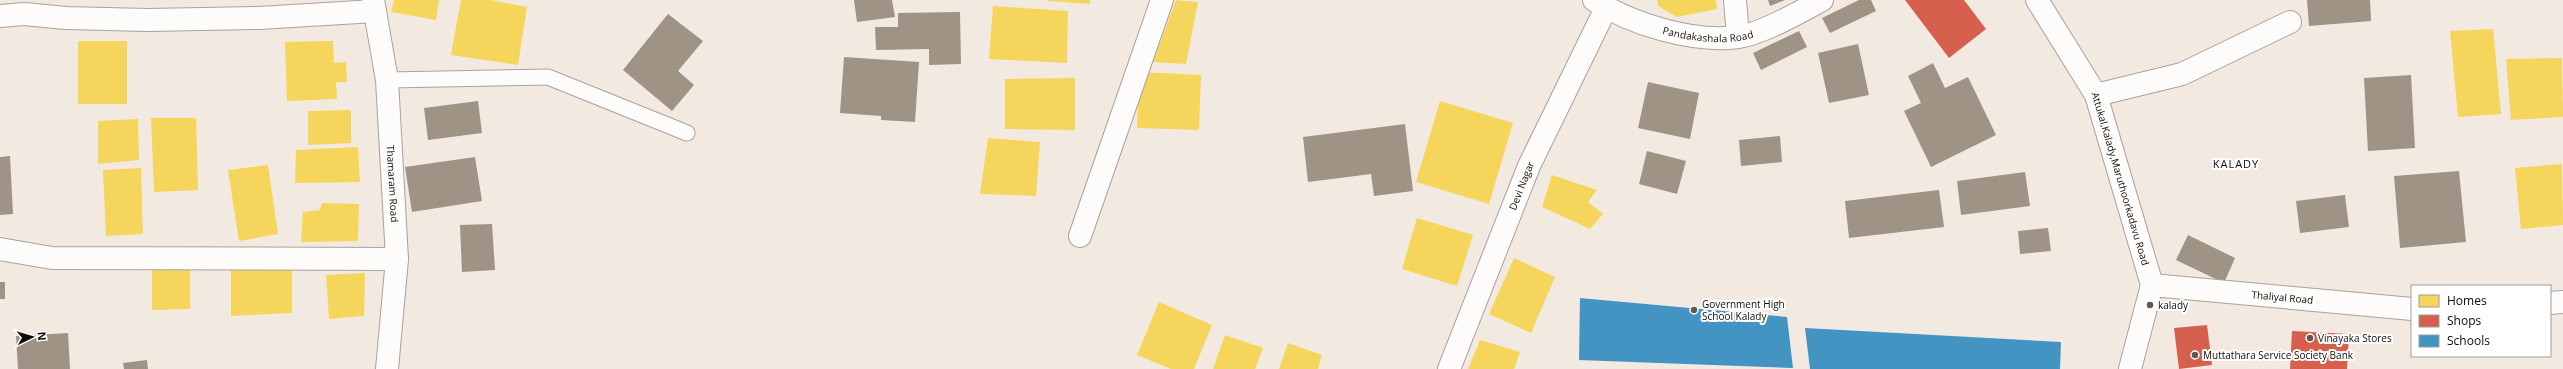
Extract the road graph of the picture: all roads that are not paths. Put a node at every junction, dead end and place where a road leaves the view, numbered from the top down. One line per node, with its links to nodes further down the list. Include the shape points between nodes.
1 (1162, 0): 13 (street)
2 (1735, 0): 9 (street)
3 (1822, 0): 9 (street, Pandakashala Road, via 1788,18)
4 (2038, 0): 11 (street, Attukal,Kalady,Maruthoorkadavu Road)
5 (1600, 4): 9 (street, Pandakashala Road, via 1660,30 1704,36); 21 (street, Devi Nagar, via 1529,166)
6 (374, 5): 7 (street, via 259,18 147,20 24,14); 10 (street, Thamaram Road)
7 (0, 16)
8 (2290, 22): 11 (street, via 2182,74)
9 (1738, 37)
10 (387, 80): 12 (lane, via 548,77); 15 (street, Thamaram Road)
11 (2096, 95): 16 (street, Attukal,Kalady,Maruthoorkadavu Road)
12 (687, 134)
13 (1080, 236)
14 (0, 249): 15 (street, via 52,258)
15 (397, 259): 20 (street, Thamaram Road)
16 (2152, 285): 19 (street, Thaliyal Road); 22 (street)
17 (2563, 302): 18 (street)
18 (2551, 303)
19 (2411, 308)
20 (387, 369)
21 (1449, 369)
22 (2130, 369)

